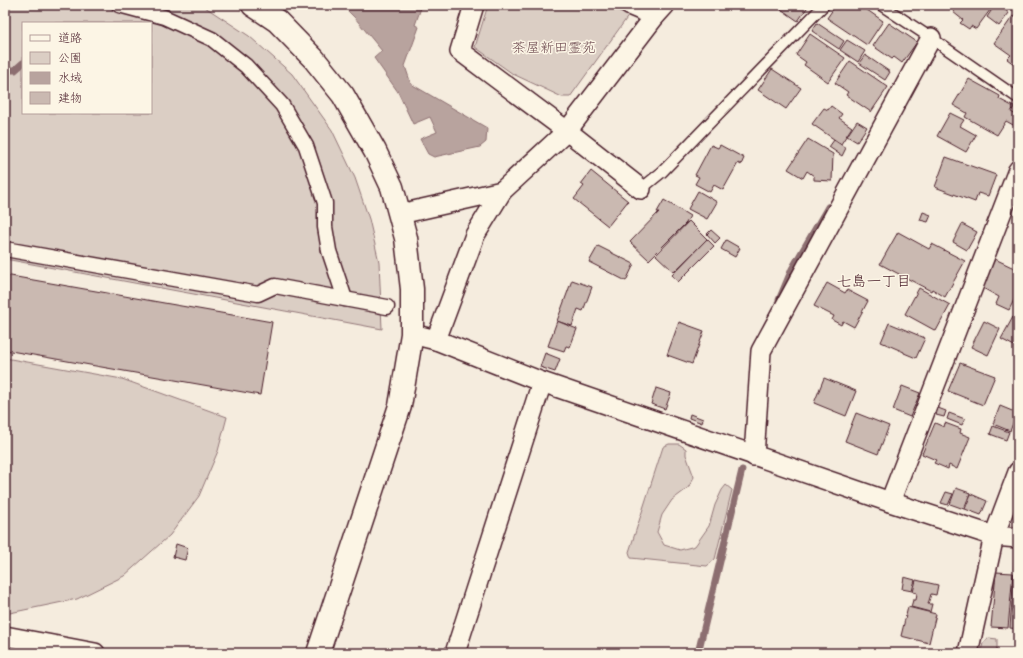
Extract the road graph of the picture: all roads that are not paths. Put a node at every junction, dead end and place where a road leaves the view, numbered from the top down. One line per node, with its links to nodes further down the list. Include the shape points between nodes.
1 (119, 5): 16 (street, via 164,17 212,39 246,66 282,105 306,146 325,204 329,251)
2 (253, 5): 14 (street, via 277,21 314,59 343,95 389,180)
3 (474, 5): 10 (street, via 460,51)
4 (629, 5): 7 (street)
5 (824, 5): 12 (lane, via 662,172)
6 (881, 5): 8 (lane)
7 (660, 11): 10 (street)
8 (931, 38): 9 (lane); 21 (street, via 761,351)
9 (1018, 98)
10 (567, 131): 12 (street); 13 (street)
11 (1018, 170): 23 (street)
12 (641, 189)
13 (502, 192): 14 (street); 19 (street, via 475,235)
14 (400, 214): 18 (street, via 406,238 412,289)
15 (5, 249): 16 (street, via 258,294 275,286)
16 (345, 299): 17 (street)
17 (388, 307)
18 (412, 334): 19 (street); 28 (street, via 400,406)
19 (436, 340): 20 (street)
20 (542, 382): 21 (street); 29 (street)
21 (754, 456): 23 (street)
22 (1018, 472): 24 (street)
23 (890, 502): 24 (street)
24 (994, 536): 25 (street); 30 (street)
25 (1018, 538)
26 (5, 636): 27 (street)
27 (95, 653)
28 (318, 653)
29 (455, 653)
30 (968, 653)

